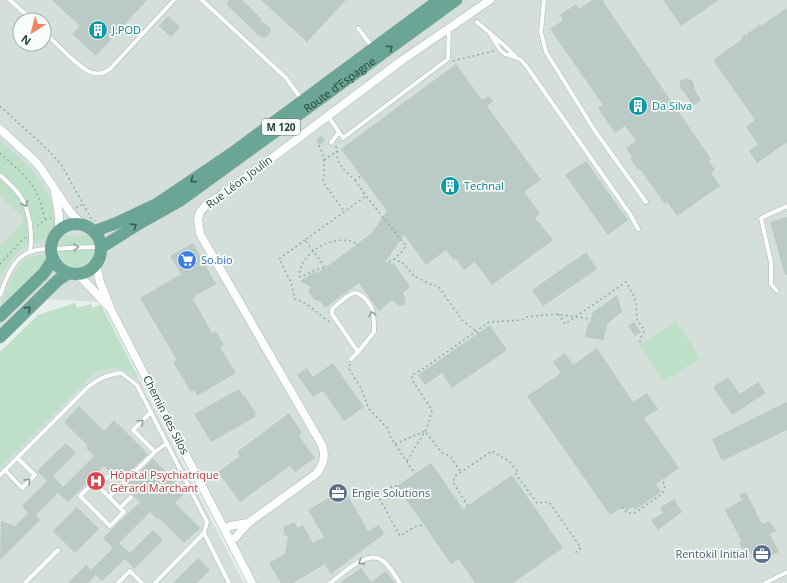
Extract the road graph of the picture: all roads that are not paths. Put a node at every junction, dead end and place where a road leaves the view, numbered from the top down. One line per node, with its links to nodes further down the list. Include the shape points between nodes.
1 (10, 0): 8 (lane)
2 (174, 0): 13 (lane, via 111,68 102,74 92,74 83,68)
3 (202, 0): 16 (lane, via 286,78)
4 (439, 0): 14 (main road, Route d'Espagne / M 120)
5 (456, 0): 29 (main road, Route d'Espagne / M 120, one-way to 5, via 181,200)
6 (490, 0): 11 (street, Rue Léon Joulin)
7 (544, 0): 23 (lane, via 541,32 546,52 595,131)
8 (23, 12)
9 (477, 22): 12 (lane)
10 (358, 28): 14 (lane)
11 (449, 28): 17 (street, Rue Léon Joulin); 19 (lane, via 448,59 343,138)
12 (489, 32): 15 (lane); 15 (lane, via 500,50)
13 (52, 39)
14 (373, 48): 16 (main road, Route d'Espagne / M 120)
15 (515, 56): 27 (lane, via 527,67)
16 (302, 101): 26 (main road, Route d'Espagne / M 120, one-way to 26, via 231,154 157,204 119,222)
17 (328, 116): 19 (lane); 53 (street, Rue Léon Joulin, via 206,205 198,219 200,234 325,452 321,468 316,474)
18 (0, 130): 22 (street, via 37,163)
19 (339, 132): 20 (lane)
20 (330, 143)
21 (0, 175): 30 (lane, one-way to 30, via 24,200 31,231)
22 (54, 189): 25 (street); 28 (street)
23 (646, 202)
24 (787, 206): 35 (lane, via 761,218 771,262 771,284)
25 (82, 224): 26 (main road); 28 (main road, via 66,225)
26 (95, 226): 29 (main road)
27 (638, 229)
28 (59, 230): 31 (main road, via 53,239)
29 (102, 247): 31 (lane, one-way to 29, via 79,247); 32 (main road)
30 (30, 251): 31 (lane, via 42,249); 34 (lane, via 13,265)
31 (52, 254): 33 (main road, via 56,265); 38 (main road, via 44,273)
32 (96, 265): 33 (main road, via 88,271); 37 (street, Chemin des Silos)
33 (74, 274): 37 (street, Chemin des Silos); 39 (main road, one-way to 33, via 54,283)
34 (1, 290): 36 (lane)
35 (777, 291)
36 (0, 295)
37 (111, 310): 54 (street, Chemin des Silos)
38 (0, 316)
39 (0, 336)
40 (358, 352): 40 (lane, one-way to 40, via 374,332 373,313 362,295 355,293 350,294 332,309 332,314); 41 (lane)
41 (351, 359)
42 (151, 412): 43 (lane); 44 (lane, one-way to 42, via 133,430); 45 (lane, via 137,385 121,372 110,374 88,387)
43 (167, 443): 44 (lane); 55 (lane, via 207,522)
44 (155, 452): 50 (lane)
45 (17, 458): 46 (lane); 46 (lane, one-way to 45, via 22,488 35,475)
46 (5, 470): 47 (lane)
47 (0, 475)
48 (109, 476): 49 (lane)
49 (98, 486): 50 (lane); 52 (lane, via 94,482 80,496 110,526 124,512)
50 (109, 497): 52 (lane)
51 (131, 497): 52 (lane)
52 (120, 508)
53 (248, 523): 54 (street, Rue Léon Joulin); 56 (street, Rue Léon Joulin)
54 (224, 529): 56 (street, Chemin des Silos)
55 (204, 534): 62 (lane); 63 (lane)
56 (230, 541): 64 (street, Chemin des Silos)
57 (58, 550): 59 (lane)
58 (787, 572): 67 (lane)
59 (25, 583)
60 (118, 583): 61 (lane, via 130,571)
61 (142, 583)
62 (155, 583)
63 (229, 583)
64 (252, 583)
65 (330, 583): 66 (lane, one-way to 65, via 384,561 377,557 363,559)
66 (400, 583)
67 (765, 583)

